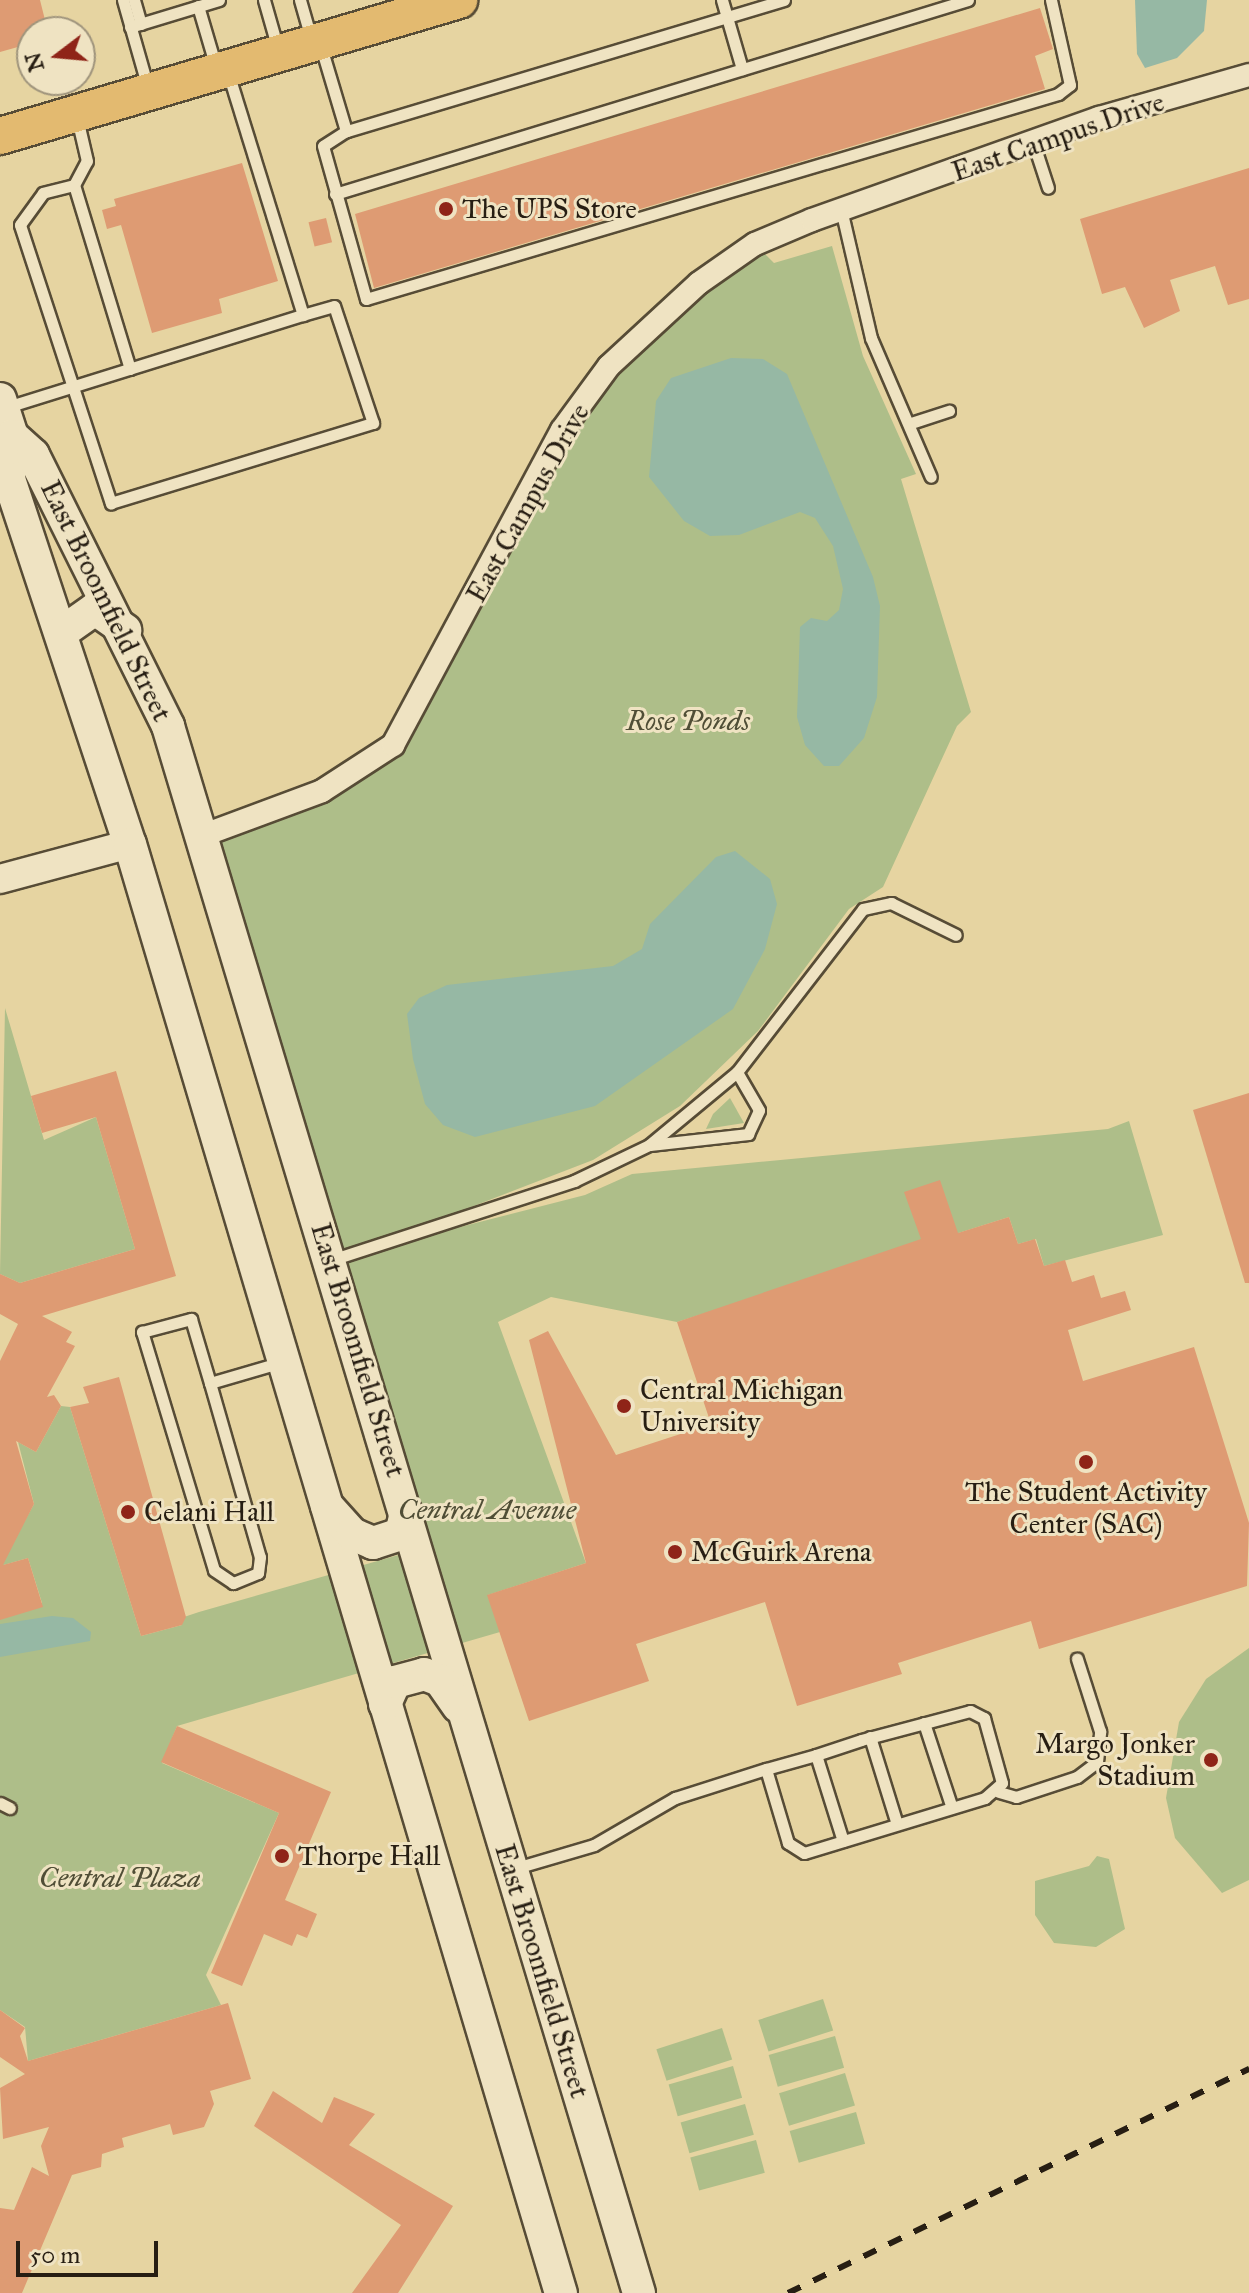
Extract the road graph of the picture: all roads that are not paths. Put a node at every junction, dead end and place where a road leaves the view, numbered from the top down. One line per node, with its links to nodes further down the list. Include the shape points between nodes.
1 (123, 0): 14 (lane)
2 (134, 0): 14 (lane)
3 (264, 0): 15 (lane)
4 (300, 0): 15 (lane)
5 (459, 0): 12 (main road)
6 (722, 0): 13 (lane)
7 (784, 0): 13 (lane)
8 (968, 0): 16 (lane)
9 (1051, 0): 26 (lane, via 1070,85 1058,94 366,299)
10 (214, 1): 11 (lane)
11 (198, 6): 14 (lane); 17 (lane)
12 (386, 10): 15 (main road)
13 (727, 17): 16 (lane); 21 (lane)
14 (136, 26): 19 (lane)
15 (304, 46): 17 (main road); 21 (lane)
16 (742, 69): 26 (lane)
17 (222, 70): 19 (main road); 28 (lane)
18 (1249, 75): 23 (street, East Campus Drive)
19 (149, 92): 20 (main road)
20 (76, 114): 22 (main road); 24 (lane, via 87,161)
21 (346, 131): 26 (lane, via 323,146)
22 (0, 136)
23 (1033, 142): 25 (lane); 27 (street, East Campus Drive)
24 (74, 185): 29 (lane); 30 (lane, via 43,193 20,225)
25 (1048, 188)
26 (335, 194)
27 (841, 209): 33 (lane, via 871,338); 37 (street, East Campus Drive, via 755,244 699,283 609,366 562,430 409,722 376,762 322,791)
28 (303, 315): 29 (lane); 30 (lane, via 334,306 373,423 111,503)
29 (130, 369): 30 (lane)
30 (68, 388): 32 (lane)
31 (949, 411): 33 (lane)
32 (5, 415): 35 (main road, East Broomfield Street, via 33,455); 36 (main road, East Broomfield Street, via 6,466)
33 (911, 423): 34 (lane)
34 (931, 477)
35 (125, 630): 36 (main road, via 95,609); 37 (main road, East Broomfield Street, via 160,702)
36 (61, 633): 38 (main road, East Broomfield Street)
37 (204, 835): 43 (main road, East Broomfield Street)
38 (130, 844): 39 (street); 44 (main road, East Broomfield Street)
39 (0, 879)
40 (956, 935): 41 (lane, via 891,903 863,909)
41 (737, 1072): 42 (lane); 42 (lane, via 759,1110 748,1134)
42 (649, 1145): 43 (lane, via 574,1181)
43 (331, 1260): 47 (main road, East Broomfield Street)
44 (282, 1362): 45 (lane); 46 (main road, East Broomfield Street)
45 (210, 1383): 45 (lane, via 191,1319 142,1332 214,1570 233,1583 258,1573 260,1557)
46 (325, 1504): 47 (main road, via 352,1534 373,1543 401,1534); 49 (main road, East Broomfield Street)
47 (406, 1513): 51 (main road, East Broomfield Street)
48 (1077, 1659): 55 (lane, via 1100,1731 1097,1762 1090,1772 1016,1797)
49 (385, 1704): 51 (main road, via 395,1682 424,1674 445,1685); 60 (main road, East Broomfield Street)
50 (924, 1723): 52 (lane); 55 (lane, via 978,1711); 56 (lane)
51 (469, 1726): 59 (main road, East Broomfield Street)
52 (870, 1737): 53 (lane); 57 (lane)
53 (816, 1755): 54 (lane); 58 (lane)
54 (766, 1769): 58 (lane, via 796,1851); 59 (lane, via 675,1798 594,1845)
55 (999, 1792): 56 (lane)
56 (952, 1808): 57 (lane)
57 (897, 1824): 58 (lane)
58 (843, 1841)
59 (512, 1870): 61 (main road, East Broomfield Street)
60 (561, 2293)
61 (639, 2293)

